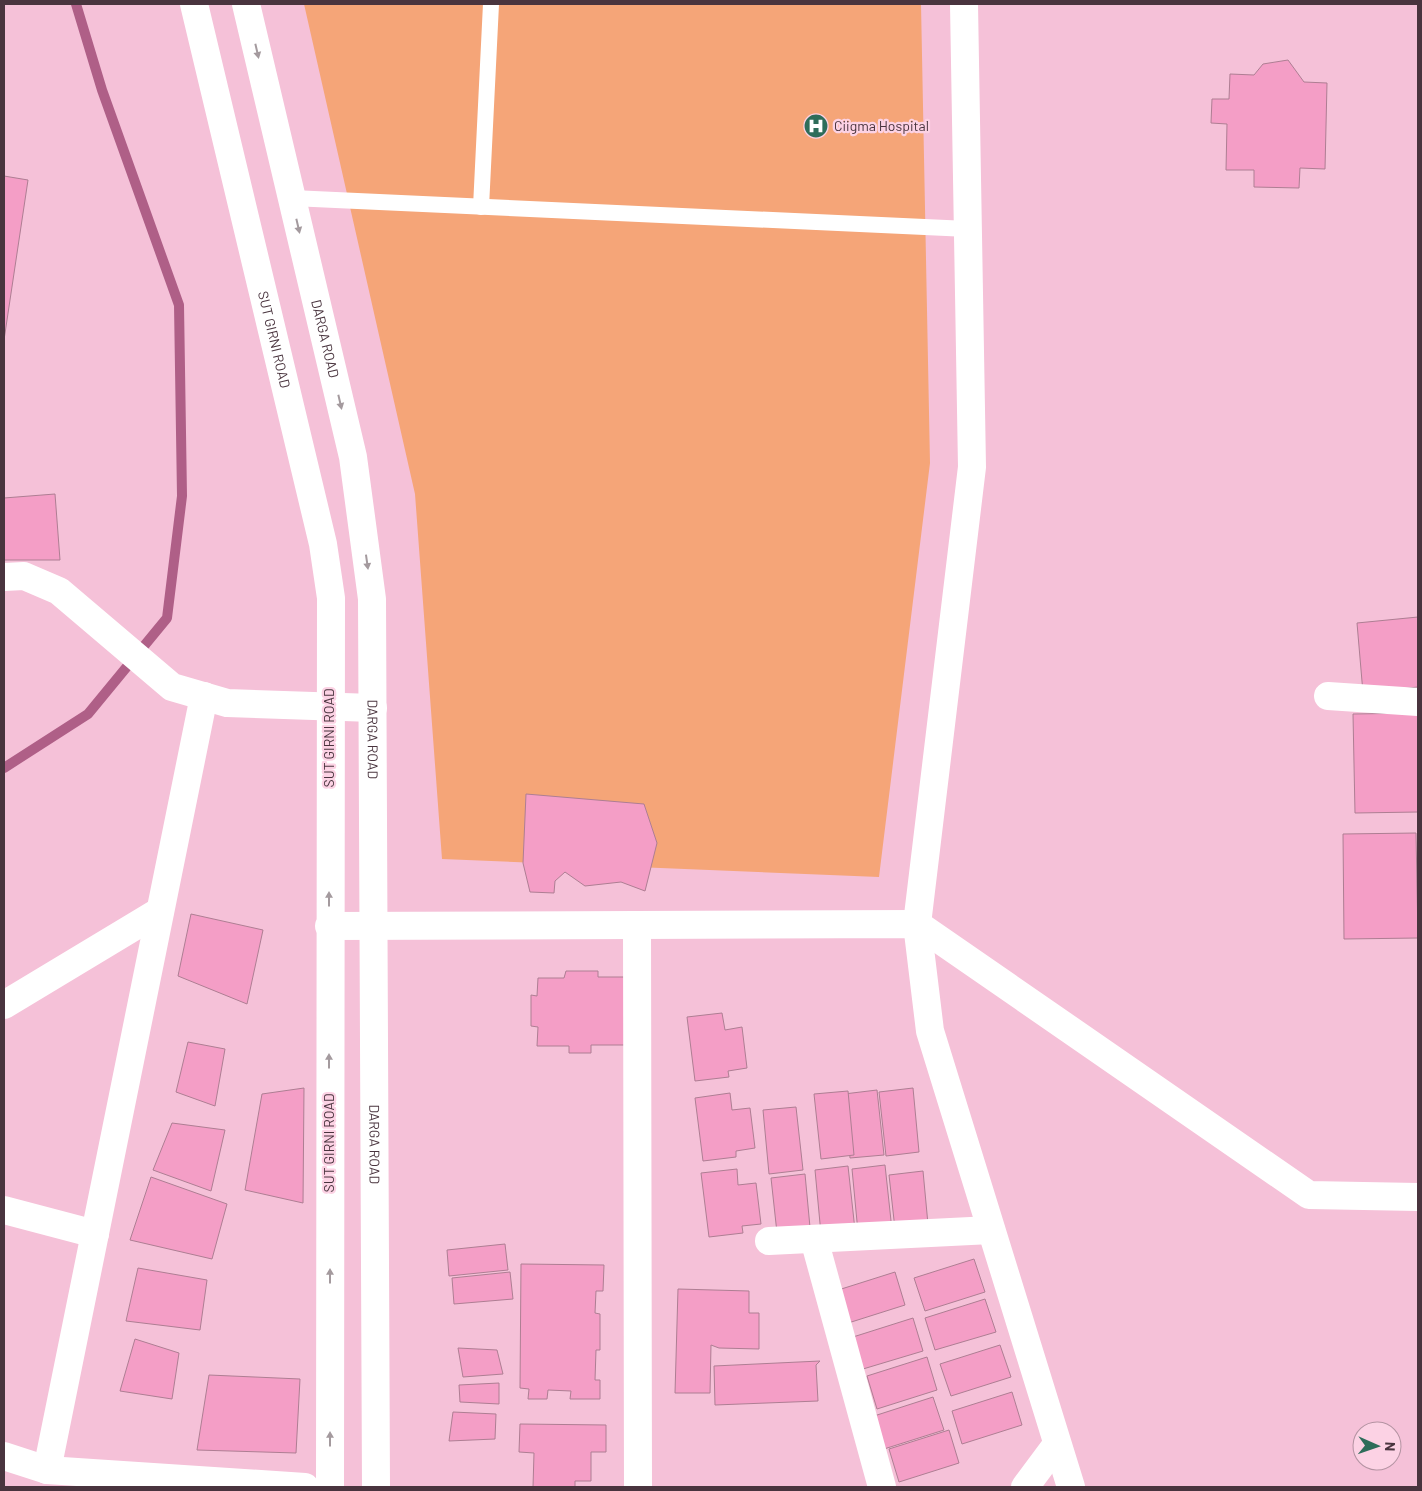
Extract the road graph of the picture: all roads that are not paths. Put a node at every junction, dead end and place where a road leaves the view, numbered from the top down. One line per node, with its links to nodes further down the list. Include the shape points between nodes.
1 (194, 4): 12 (street, SUT GIRNI ROAD, via 323,544 331,598)
2 (246, 4): 5 (street, DARGA ROAD, one-way to 5)
3 (491, 4): 6 (lane)
4 (964, 4): 7 (street)
5 (292, 198): 6 (lane); 13 (street, DARGA ROAD, one-way to 13, via 353,457 372,599)
6 (481, 207): 7 (lane)
7 (968, 229): 15 (street, via 972,467)
8 (4, 577): 9 (street, via 24,576 59,590 172,687)
9 (204, 696): 12 (street, via 227,703); 14 (street)
10 (1328, 696): 11 (street)
11 (1418, 702)
12 (329, 705): 13 (street); 17 (street, SUT GIRNI ROAD, one-way to 12)
13 (373, 708): 18 (street, DARGA ROAD)
14 (160, 912): 19 (street); 23 (street)
15 (917, 924): 16 (street); 20 (street, via 1309,1195); 22 (street, via 930,1031)
16 (637, 925): 18 (street); 32 (street)
17 (329, 926): 18 (street); 30 (street, SUT GIRNI ROAD, one-way to 17)
18 (374, 926): 31 (street, DARGA ROAD)
19 (4, 1005)
20 (1418, 1197)
21 (4, 1210): 23 (street)
22 (991, 1230): 24 (street); 26 (street)
23 (95, 1234): 28 (street)
24 (814, 1239): 25 (street); 33 (street)
25 (768, 1241)
26 (1058, 1444): 34 (street); 35 (street)
27 (4, 1456): 28 (street)
28 (46, 1470): 29 (street)
29 (305, 1487)
30 (330, 1487)
31 (376, 1487)
32 (638, 1487)
33 (882, 1487)
34 (1024, 1487)
35 (1071, 1487)

